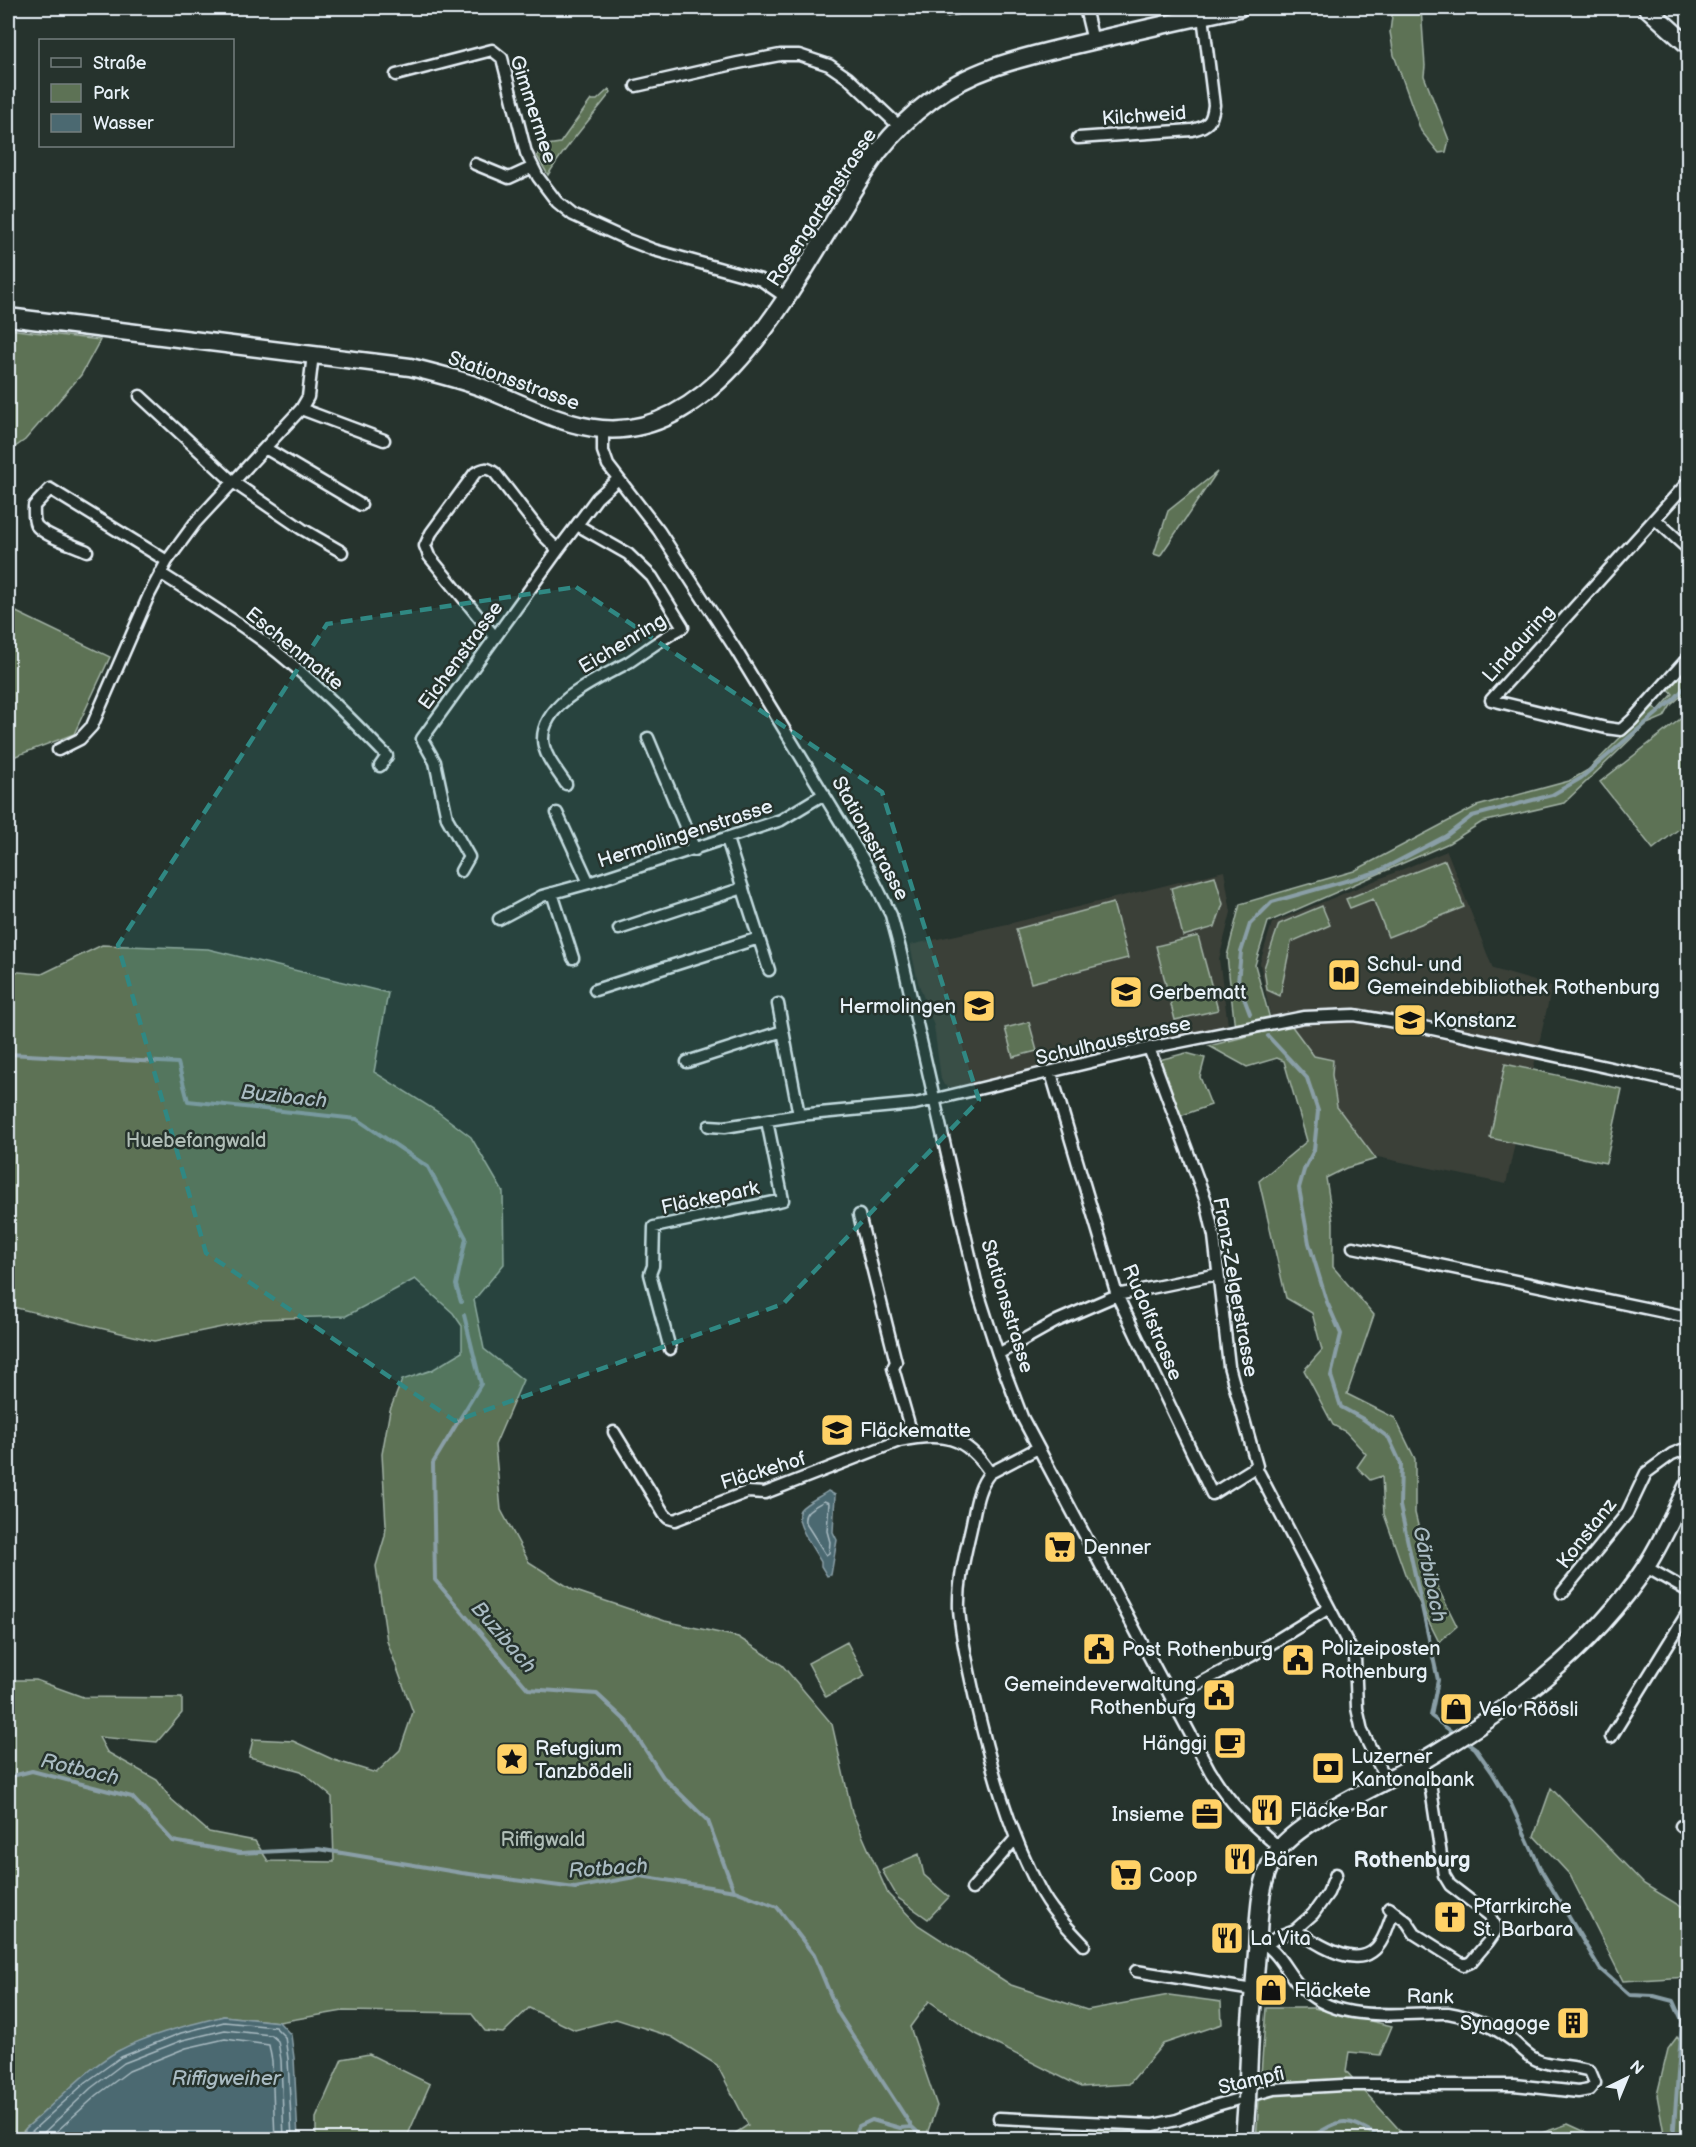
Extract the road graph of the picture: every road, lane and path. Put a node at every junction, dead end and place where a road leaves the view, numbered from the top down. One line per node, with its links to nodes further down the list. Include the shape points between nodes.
1 (932, 8): 2 (street)
2 (957, 8)
3 (1085, 8): 7 (street)
4 (1239, 8): 6 (main road, Rosengartenstrasse)
5 (1647, 8): 8 (main road)
6 (1203, 16): 7 (main road, Rosengartenstrasse); 12 (street, Kilchweid, via 1214,105 1206,127)
7 (1093, 41): 11 (main road, Rosengartenstrasse, via 977,73 932,99)
8 (1689, 45)
9 (396, 75): 14 (street, Gimmermee, via 492,50 498,53)
10 (636, 86): 11 (street, via 736,63 799,55 829,65 848,78)
11 (900, 127): 15 (main road, Rosengartenstrasse, via 881,148)
12 (1078, 138)
13 (475, 164): 14 (street, via 509,178)
14 (533, 167): 15 (street, Gimmermee, via 557,202 573,215 654,250 761,280)
15 (787, 298): 20 (main road, Rosengartenstrasse, via 730,369 684,408 649,424)
16 (8, 317): 17 (main road, Stationsstrasse)
17 (314, 354): 19 (street, via 308,397); 20 (main road, Stationsstrasse, via 410,367 463,380 554,419)
18 (140, 396): 24 (street)
19 (301, 409): 21 (street); 22 (street)
20 (603, 429): 23 (street, Stationsstrasse, via 605,460)
21 (384, 440)
22 (265, 448): 24 (street); 26 (street)
23 (618, 479): 28 (street, Eichenstrasse, via 597,498); 41 (street, Stationsstrasse, via 659,531)
24 (233, 482): 32 (street); 33 (street, via 190,528)
25 (1689, 482): 27 (street, Lindauring)
26 (361, 505)
27 (1655, 519): 29 (street); 36 (street, Lindauring, via 1491,700 1621,730)
28 (577, 525): 30 (street, Eichenstrasse); 40 (street, Eichenring, via 628,554 652,577 683,627 585,686 553,713 545,725 543,741)
29 (1689, 549)
30 (558, 550): 35 (street, Eichenstrasse); 35 (street, via 495,473 484,468 475,472 430,532 425,546 429,556)
31 (87, 551): 33 (street, via 36,525 34,506 50,489)
32 (342, 552)
33 (167, 561): 34 (street)
34 (160, 573): 38 (street, via 92,726 80,739); 39 (street, Eschenmatte, via 226,615 299,671 387,756)
35 (495, 637): 45 (street, Eichenstrasse, via 422,739 435,762 447,818 469,857)
36 (1689, 658)
37 (648, 738): 44 (street)
38 (58, 750)
39 (380, 766)
40 (566, 784)
41 (824, 794): 43 (street, Hermolingenstrasse, via 781,820); 61 (street, Stationsstrasse, via 891,915)
42 (557, 813): 46 (street)
43 (727, 839): 44 (street, Hermolingenstrasse); 47 (street)
44 (695, 850): 46 (street, Hermolingenstrasse)
45 (461, 872)
46 (589, 883): 48 (street, Hermolingenstrasse)
47 (743, 888): 50 (street); 51 (street)
48 (552, 893): 49 (street, Hermolingenstrasse); 52 (street)
49 (499, 919)
50 (619, 929)
51 (759, 938): 53 (street); 54 (street)
52 (573, 958)
53 (769, 970)
54 (595, 990)
55 (778, 1004): 56 (street)
56 (783, 1031): 58 (street); 62 (street)
57 (1149, 1048): 59 (street, Schulhausstrasse); 60 (street, Schulhausstrasse, via 1304,1017 1354,1015); 67 (street, Franz-Zelgerstrasse, via 1206,1201)
58 (687, 1062)
59 (1051, 1073): 61 (street, Schulhausstrasse); 68 (street, Rudolfstrasse)
60 (1689, 1085)
61 (935, 1100): 62 (street, Schulhausstrasse); 71 (street, Stationsstrasse, via 978,1295)
62 (799, 1115): 63 (street, Schulhausstrasse)
63 (767, 1121): 64 (street, Schulhausstrasse); 70 (street, Fläckepark, via 783,1200 654,1227 650,1274)
64 (709, 1126)
65 (860, 1215): 73 (street, via 896,1362 893,1368)
66 (1353, 1247): 69 (street)
67 (1218, 1274): 68 (street); 76 (street, Franz-Zelgerstrasse, via 1228,1366)
68 (1117, 1295): 71 (street, via 1057,1321); 76 (street, Rudolfstrasse, via 1212,1494)
69 (1689, 1317)
70 (670, 1349)
71 (998, 1354): 74 (street, Stationsstrasse)
72 (614, 1432): 73 (street, Fläckehof, via 664,1514 675,1520 747,1492 765,1493)
73 (913, 1438): 77 (street, Fläckehof, via 941,1437 960,1442 974,1451)
74 (1038, 1448): 77 (street); 84 (street, Stationsstrasse)
75 (1689, 1452): 81 (street, Konstanz, via 1672,1454 1646,1473 1627,1513)
76 (1258, 1470): 82 (street, Franz-Zelgerstrasse)
77 (990, 1473): 88 (street, via 977,1503 962,1566 959,1610 987,1749)
78 (1689, 1485): 79 (main road)
79 (1646, 1567): 80 (street); 86 (main road, via 1571,1656 1498,1713)
80 (1689, 1591)
81 (1562, 1593)
82 (1329, 1608): 84 (street); 87 (street, Franz-Zelgerstrasse, via 1355,1657 1362,1731)
83 (1689, 1612): 85 (street)
84 (1172, 1698): 89 (street, Stationsstrasse, via 1227,1797)
85 (1611, 1737)
86 (1419, 1763): 87 (main road); 92 (street, via 1430,1783 1444,1875 1450,1885 1490,1915 1495,1932 1471,1962 1464,1965 1415,1934 1391,1910 1383,1939 1369,1955 1360,1957 1326,1949)
87 (1387, 1781): 89 (main road, via 1311,1823)
88 (1016, 1838): 91 (street); 94 (street, via 1039,1890)
89 (1280, 1848): 93 (main road, via 1270,1864 1260,1901)
90 (1336, 1874): 92 (street, via 1313,1914)
91 (972, 1890)
92 (1295, 1930): 93 (street)
93 (1262, 1943): 96 (main road); 97 (street, Rank, via 1298,1985 1321,2003 1347,2013 1462,2015 1502,2032 1536,2060 1590,2072 1595,2083 1589,2090 1578,2092)
94 (1084, 1945)
95 (1136, 1971): 96 (street)
96 (1253, 1997): 99 (main road, bridge)
97 (1514, 2085): 98 (street, Stampfi, via 1274,2089 1177,2121 1153,2124)
98 (999, 2118)
99 (1244, 2139)

